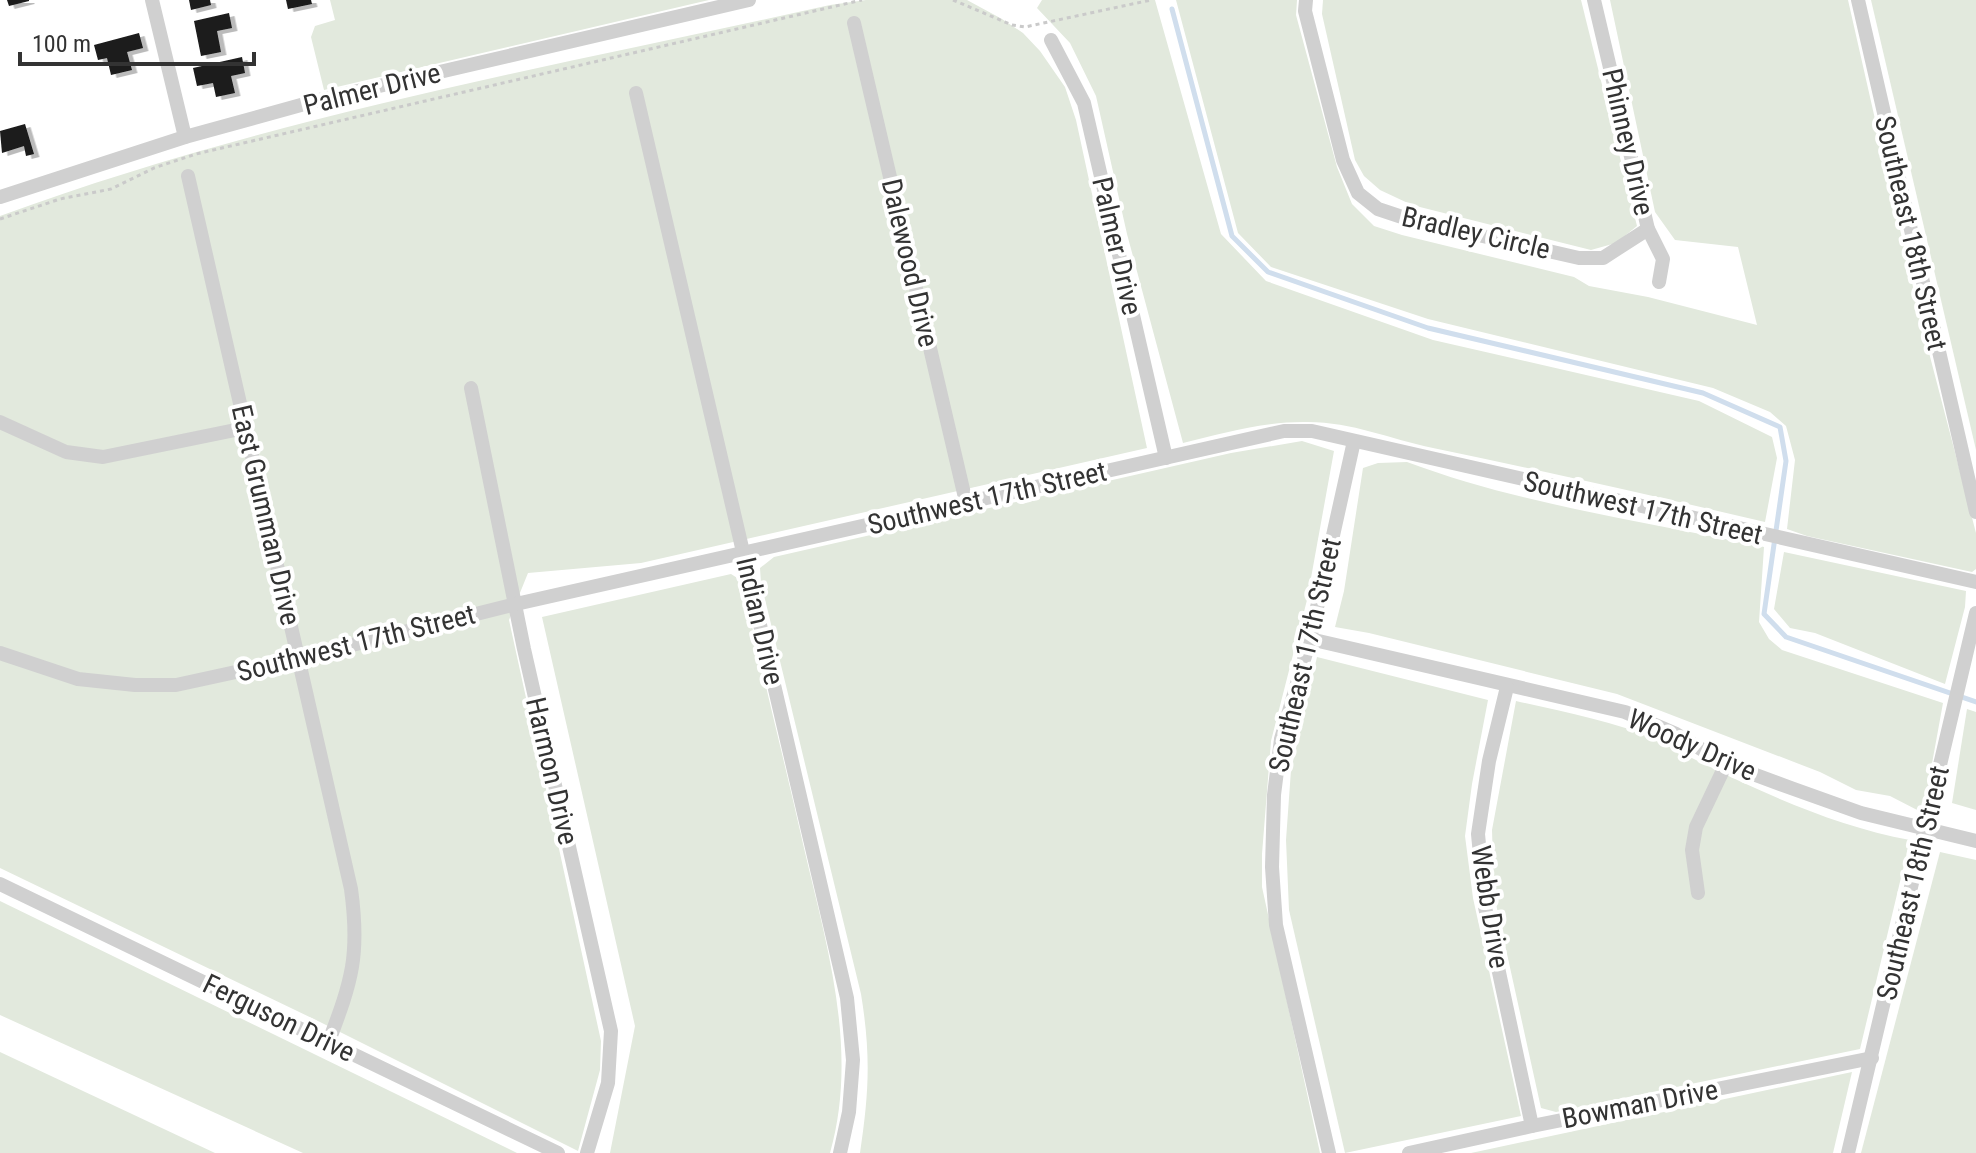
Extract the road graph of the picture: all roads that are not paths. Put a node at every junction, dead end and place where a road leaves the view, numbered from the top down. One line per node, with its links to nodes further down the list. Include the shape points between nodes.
1 (152, 0): 9 (street)
2 (749, 0): 9 (street, Palmer Drive, via 319,100)
3 (1306, 0): 12 (street, Bradley Circle, via 1343,160 1358,193 1378,209 1579,258 1603,258)
4 (1594, 0): 12 (street, Phinney Drive)
5 (1858, 0): 20 (street, Southeast 18th Street)
6 (854, 23): 19 (street, Dalewood Drive)
7 (1051, 40): 18 (street, Palmer Drive, via 1084,103)
8 (636, 93): 21 (street, Indian Drive)
9 (185, 137): 11 (street, Palmer Drive)
10 (188, 176): 16 (street, East Grumman Drive)
11 (0, 197)
12 (1648, 229): 13 (street, Phinney Drive, via 1663,259)
13 (1659, 282)
14 (471, 388): 23 (street, Harmon Drive)
15 (0, 422): 16 (street, via 66,452 103,457)
16 (245, 428): 27 (street, East Grumman Drive)
17 (1354, 441): 18 (street, Southwest 17th Street, via 1284,431); 22 (street, Southwest 17th Street); 25 (street, Southeast 17th Street)
18 (1166, 458): 19 (street, Southwest 17th Street)
19 (966, 502): 21 (street, Southwest 17th Street)
20 (1976, 512)
21 (744, 553): 23 (street, Southwest 17th Street); 39 (street, Indian Drive, via 847,998 853,1060)
22 (1976, 582)
23 (516, 604): 27 (street, Southwest 17th Street); 38 (street, Harmon Drive, via 611,1031 608,1083)
24 (1976, 613): 30 (street, Southeast 18th Street)
25 (1310, 639): 28 (street, Woody Drive); 40 (street, Southeast 17th Street, via 1281,739 1272,867 1276,925)
26 (0, 653): 27 (street, Southwest 17th Street, via 78,679 135,685 176,685)
27 (300, 658): 34 (street, East Grumman Drive, via 357,929 348,990)
28 (1507, 687): 29 (street, Woody Drive, via 1625,712); 36 (street, Webb Drive, via 1478,834 1485,907)
29 (1726, 764): 30 (street, Woody Drive, via 1861,813); 33 (street, via 1696,827 1692,850)
30 (1927, 829): 31 (street, Woody Drive); 35 (street, Southeast 18th Street)
31 (1976, 841)
32 (0, 884): 34 (street, Ferguson Drive)
33 (1698, 893)
34 (329, 1041): 37 (street, Ferguson Drive)
35 (1872, 1058): 36 (street, Bowman Drive); 42 (street, Southeast 18th Street)
36 (1532, 1126): 41 (street, Bowman Drive)
37 (558, 1153)
38 (587, 1153)
39 (840, 1153)
40 (1329, 1153)
41 (1409, 1153)
42 (1848, 1153)

